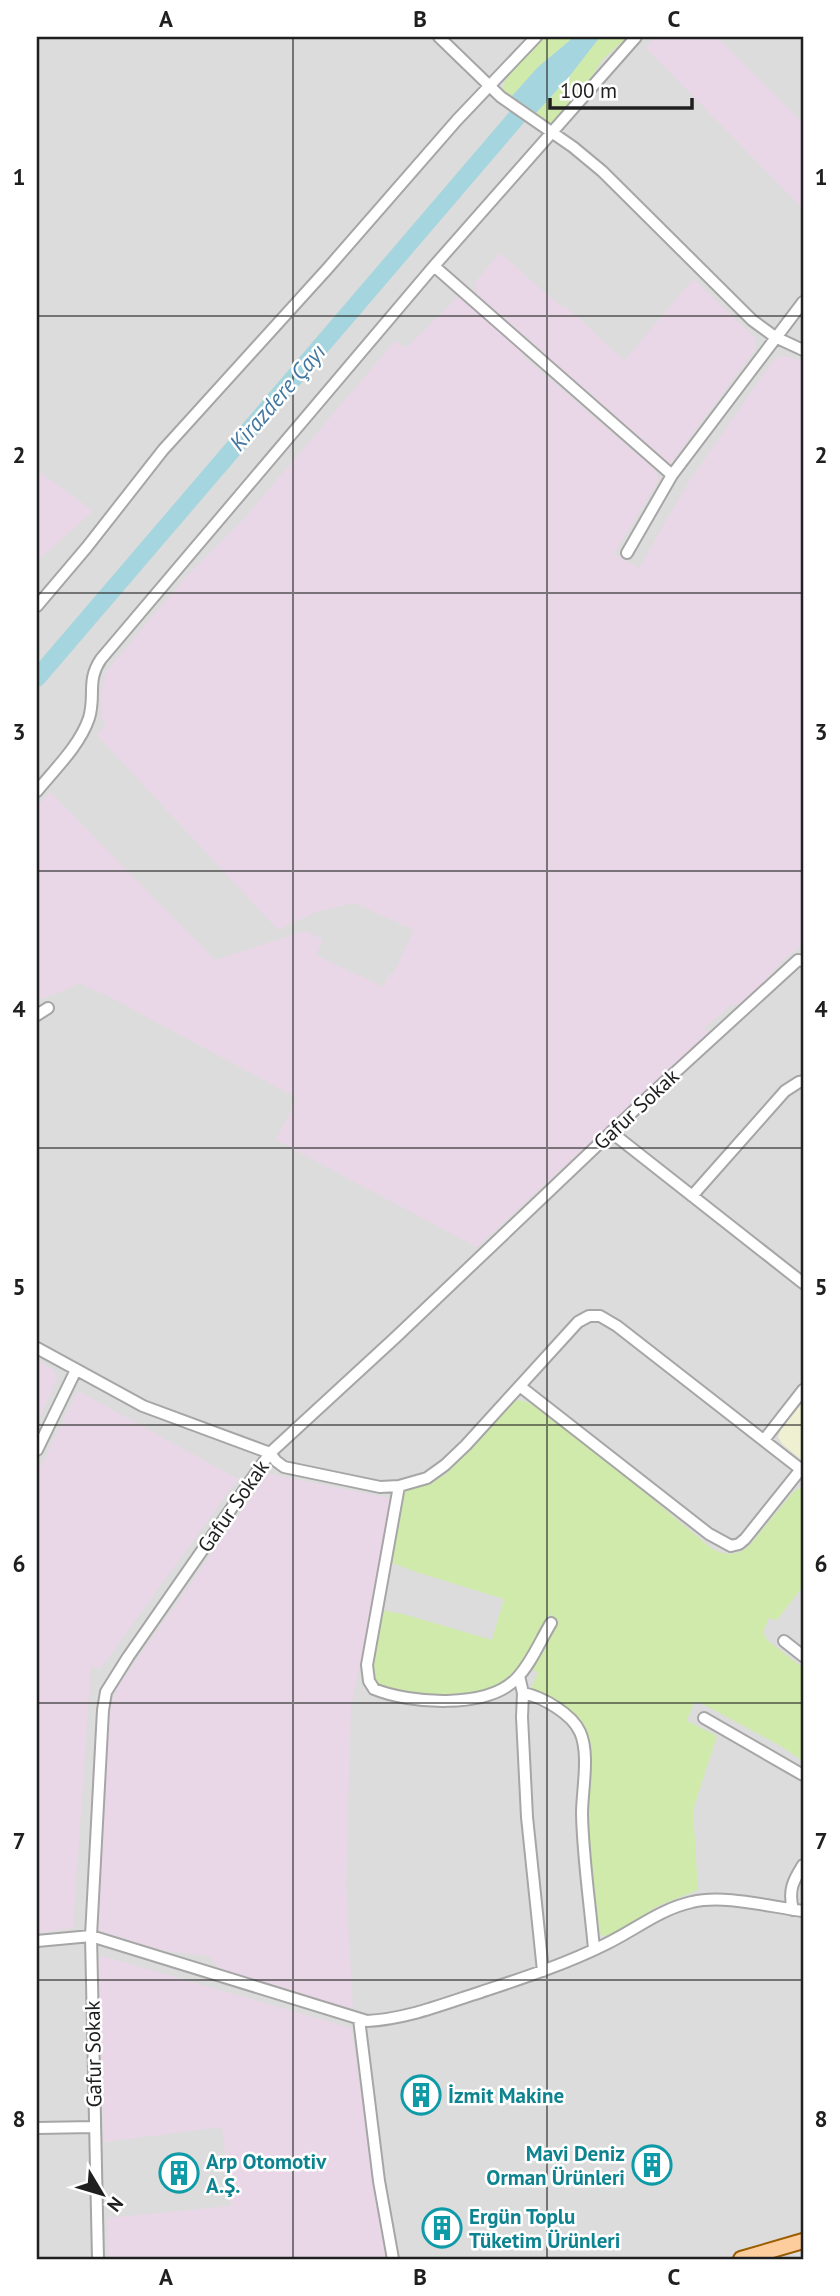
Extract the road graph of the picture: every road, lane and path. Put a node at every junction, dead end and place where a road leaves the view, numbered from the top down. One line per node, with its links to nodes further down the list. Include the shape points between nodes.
1 (439, 37): 4 (street)
2 (536, 37): 4 (street)
3 (636, 37): 5 (street)
4 (489, 86): 5 (street); 12 (street, via 163,450)
5 (552, 133): 6 (street); 8 (street, via 601,171)
6 (435, 266): 10 (street); 13 (street, via 101,659 92,676 88,719 76,741 43,775)
7 (803, 302): 8 (street)
8 (775, 337): 9 (street); 10 (street)
9 (803, 350)
10 (672, 475): 11 (street)
11 (627, 553)
12 (37, 606)
13 (37, 791)
14 (802, 959): 18 (street, Gafur Sokak)
15 (48, 1009): 16 (street)
16 (37, 1015)
17 (803, 1081): 19 (street, via 785,1091)
18 (611, 1132): 19 (street); 27 (street, Gafur Sokak)
19 (692, 1196): 20 (street)
20 (803, 1283)
21 (37, 1348): 22 (street)
22 (76, 1370): 26 (street); 27 (street, via 143,1406)
23 (521, 1387): 25 (street, via 578,1322 600,1316); 28 (street, via 709,1534 731,1546 745,1539); 29 (street, via 445,1465 427,1478)
24 (803, 1390): 25 (street)
25 (764, 1440): 28 (street)
26 (37, 1450)
27 (270, 1453): 29 (street, via 284,1468 380,1487); 39 (street, Gafur Sokak, via 106,1692)
28 (802, 1470)
29 (399, 1486): 33 (street, via 367,1665 371,1686 391,1695 460,1701 495,1693)
30 (551, 1623): 33 (street)
31 (784, 1641): 32 (street)
32 (803, 1656)
33 (519, 1676): 34 (street)
34 (523, 1693): 41 (street, via 566,1716 582,1736 582,1812); 42 (street, via 527,1817)
35 (704, 1718): 36 (street)
36 (803, 1774)
37 (803, 1865): 38 (street, via 789,1895)
38 (798, 1910): 41 (street, via 712,1899 693,1901)
39 (90, 1936): 40 (street); 43 (street); 45 (street, Gafur Sokak)
40 (37, 1941)
41 (594, 1949): 42 (street)
42 (543, 1971): 43 (street, via 415,2014)
43 (359, 2019): 49 (street)
44 (37, 2127): 45 (street)
45 (94, 2127): 48 (street, Gafur Sokak)
46 (803, 2241): 50 (main road)
47 (803, 2250): 51 (main road)
48 (98, 2259)
49 (393, 2259)
50 (741, 2259)
51 (773, 2259)

